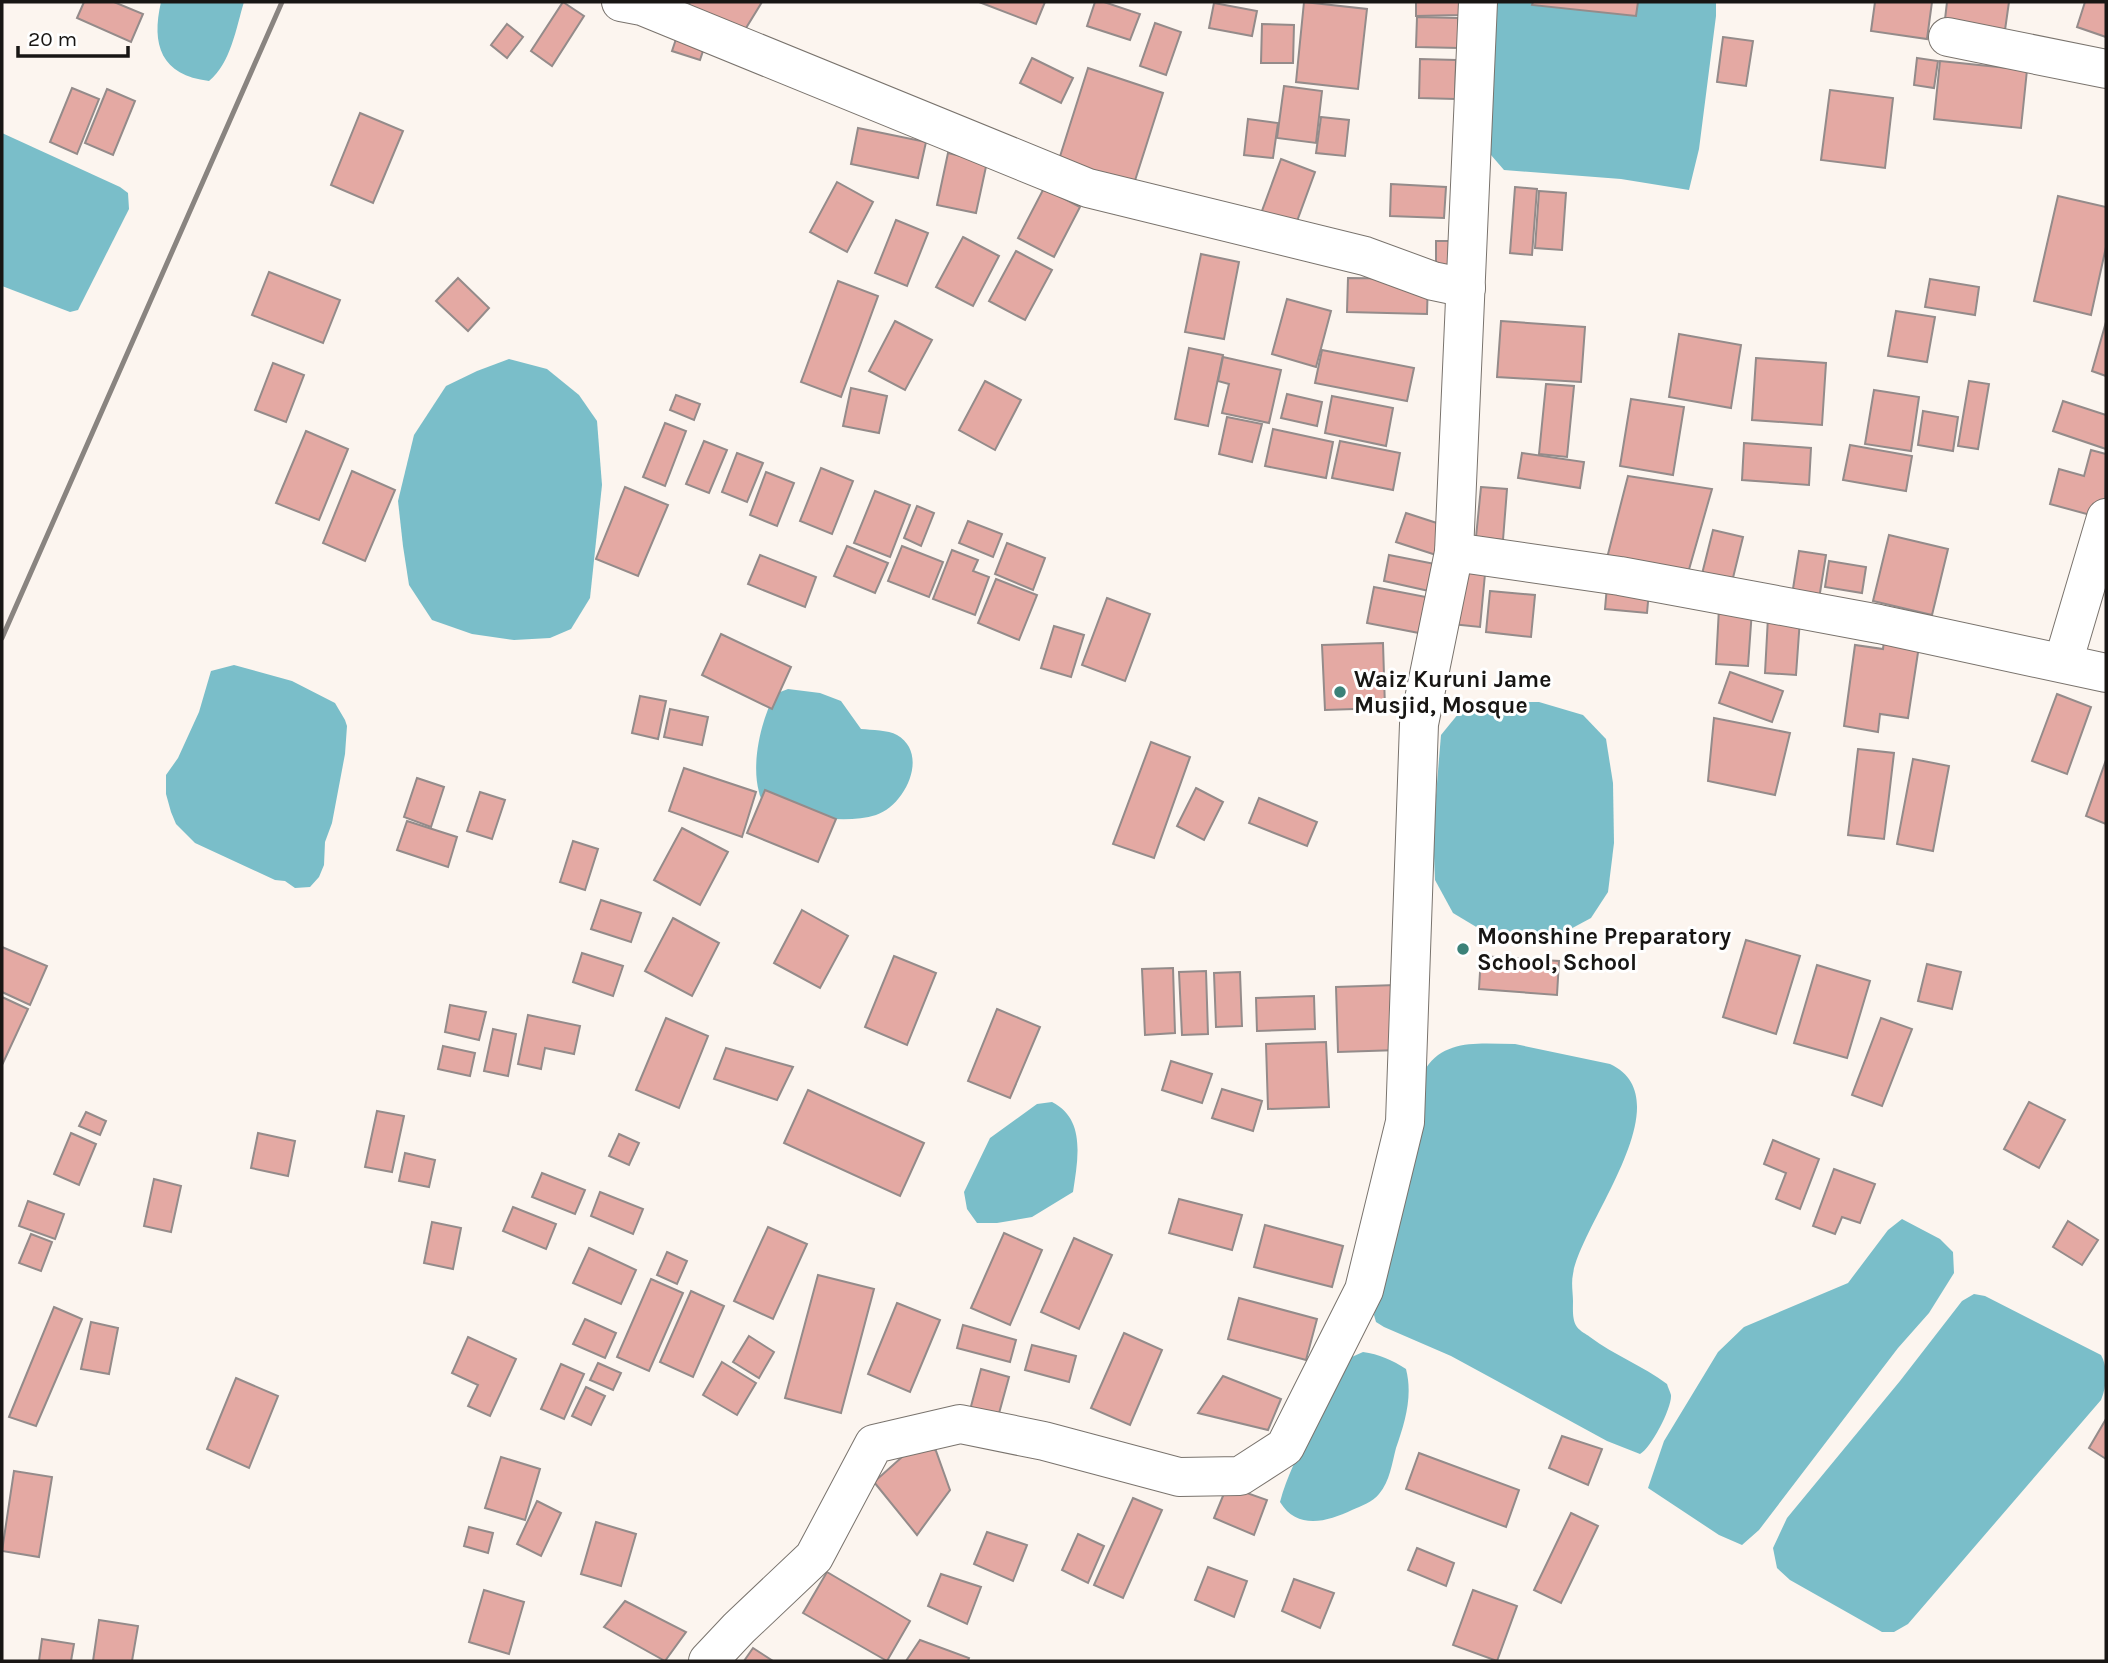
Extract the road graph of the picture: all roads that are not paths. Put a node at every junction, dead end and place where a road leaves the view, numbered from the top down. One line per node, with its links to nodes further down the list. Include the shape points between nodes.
1 (621, 2): 5 (street, via 642,6 1088,188 1366,256)
2 (1478, 2): 5 (street)
3 (1948, 37): 4 (street)
4 (2106, 68)
5 (1466, 288): 7 (street)
6 (2106, 518): 8 (street)
7 (1454, 552): 8 (street, via 1620,576); 10 (street, via 1419,724 1405,1122 1364,1290 1285,1447 1240,1476 1179,1477 960,1424 874,1444 814,1558)
8 (2063, 663): 9 (street)
9 (2106, 673)
10 (708, 1661)

